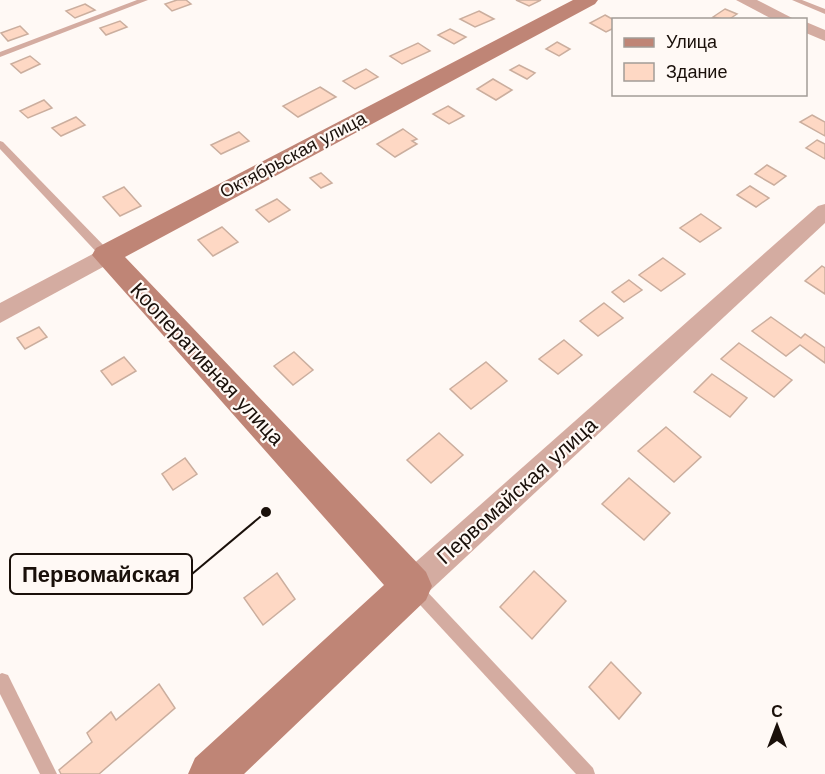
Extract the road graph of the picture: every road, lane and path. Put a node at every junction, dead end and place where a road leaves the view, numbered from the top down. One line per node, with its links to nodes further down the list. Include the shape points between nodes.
1 (144, 0): 9 (lane)
2 (588, 0): 12 (main road, Октябрьская улица)
3 (744, 0): 6 (street)
4 (796, 0): 5 (lane)
5 (825, 12)
6 (784, 18)
7 (807, 27): 8 (street)
8 (825, 36)
9 (0, 55)
10 (0, 144): 12 (lane, Кооперативная улица)
11 (825, 211): 14 (street, Первомайская улица)
12 (106, 255): 13 (street, Октябрьская улица); 14 (main road, Кооперативная улица)
13 (0, 314)
14 (412, 586): 17 (main road, Первомайская улица); 18 (lane)
15 (2, 681): 16 (lane)
16 (49, 774)
17 (211, 774)
18 (587, 774)

